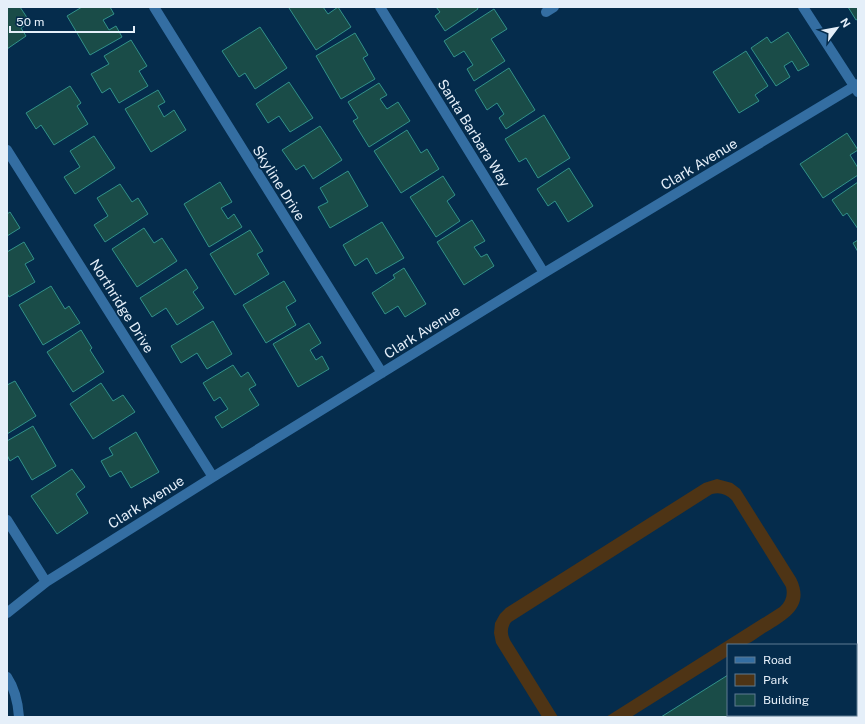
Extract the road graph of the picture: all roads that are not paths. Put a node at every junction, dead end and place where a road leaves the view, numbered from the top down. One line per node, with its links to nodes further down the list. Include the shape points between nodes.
1 (154, 7): 7 (street, Skyline Drive)
2 (380, 7): 6 (street, Santa Barbara Way)
3 (803, 7): 4 (street)
4 (857, 88): 6 (street, Clark Avenue)
5 (7, 150): 8 (street, Northridge Drive)
6 (544, 273): 7 (street, Clark Avenue)
7 (382, 373): 8 (street, Clark Avenue)
8 (213, 477): 10 (street, Clark Avenue)
9 (7, 520): 10 (street)
10 (46, 582): 11 (street, Clark Avenue)
11 (7, 613)
12 (7, 677): 13 (street, via 18,705)
13 (18, 717)

